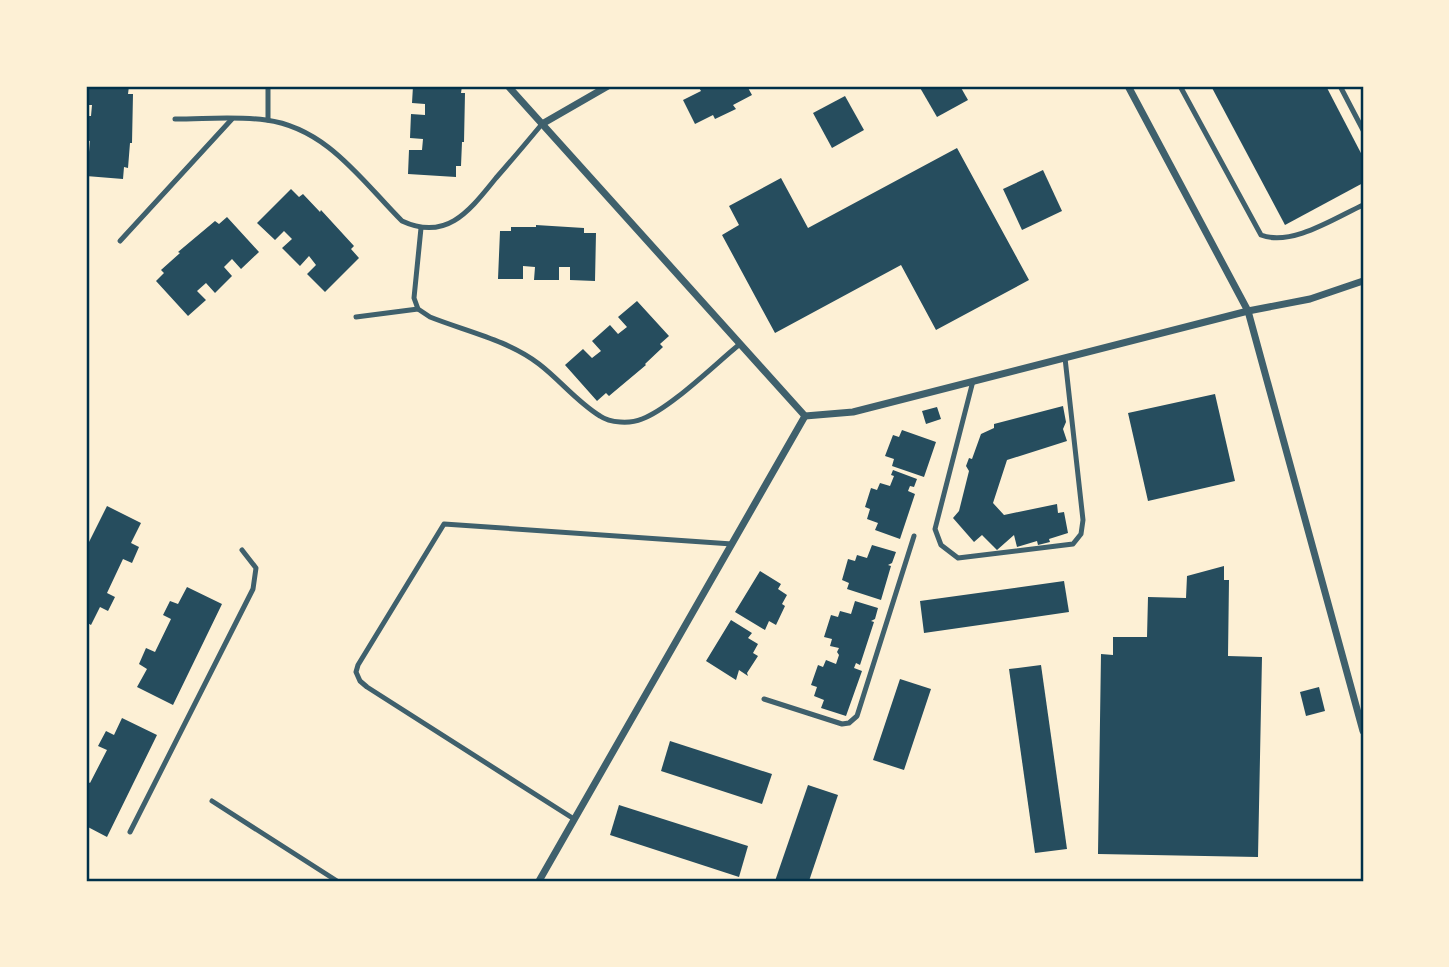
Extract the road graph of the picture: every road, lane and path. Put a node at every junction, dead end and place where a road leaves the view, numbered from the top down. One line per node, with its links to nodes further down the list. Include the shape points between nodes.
1 (268, 86): 9 (lane)
2 (508, 86): 10 (street)
3 (608, 86): 10 (street)
4 (1128, 86): 17 (street)
5 (1180, 86): 12 (lane, via 1261,235 1272,240 1293,237)
6 (1340, 86): 11 (lane)
7 (175, 119): 8 (lane)
8 (232, 119): 9 (lane); 14 (lane)
9 (268, 120): 13 (lane, via 319,139 402,221)
10 (542, 124): 13 (lane, via 467,214 447,225); 19 (street)
11 (1363, 130)
12 (1363, 205)
13 (421, 228): 16 (lane, via 414,298)
14 (120, 241)
15 (1363, 281): 17 (street, via 1310,299)
16 (418, 309): 18 (lane); 19 (lane, via 520,352 603,418 625,422 642,419 672,400)
17 (1248, 311): 20 (street); 27 (street)
18 (356, 317)
19 (740, 344): 22 (street)
20 (1065, 358): 21 (street); 21 (lane, via 1083,520 1081,534 1073,544 958,558 941,545 935,529)
21 (973, 381): 22 (street, via 853,412)
22 (805, 416): 24 (street)
23 (914, 536): 26 (lane, via 857,716 842,724)
24 (732, 544): 29 (street); 29 (lane, via 444,524 358,665 356,672 367,687)
25 (242, 550): 30 (lane, via 256,568 253,589)
26 (764, 699)
27 (1363, 731)
28 (212, 801): 31 (lane)
29 (574, 819): 32 (street)
30 (130, 832)
31 (337, 881)
32 (538, 881)

